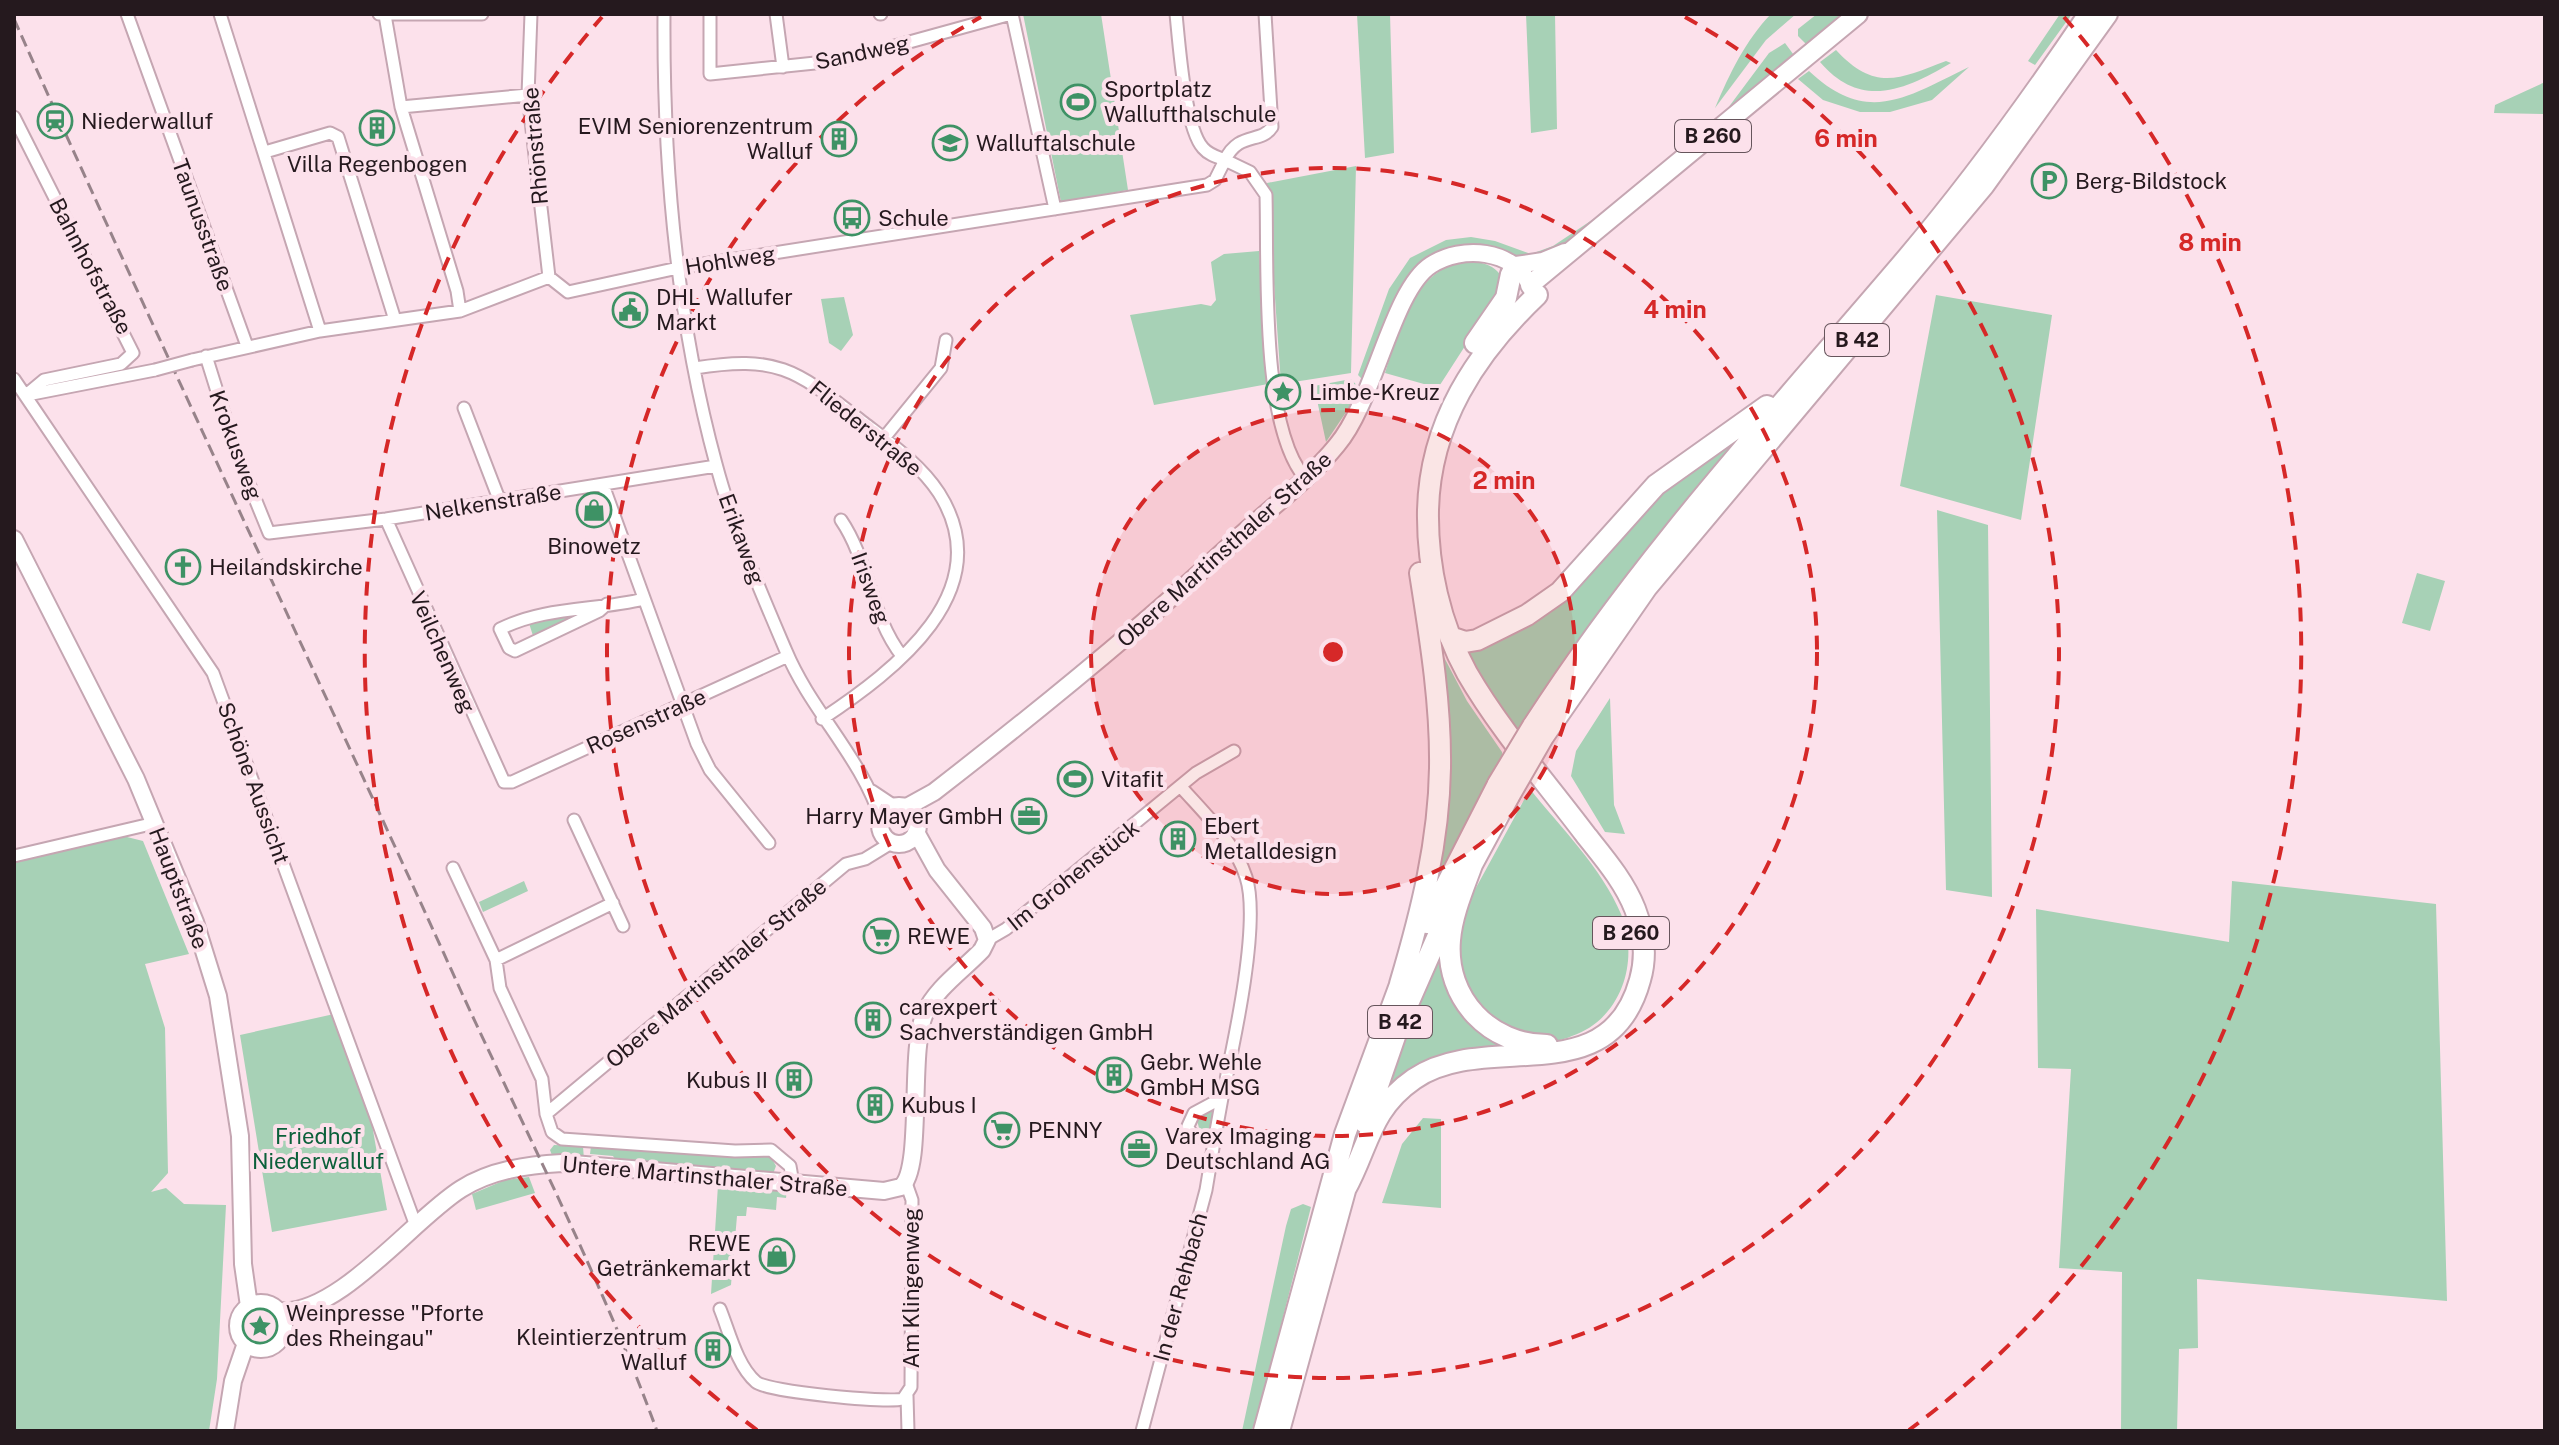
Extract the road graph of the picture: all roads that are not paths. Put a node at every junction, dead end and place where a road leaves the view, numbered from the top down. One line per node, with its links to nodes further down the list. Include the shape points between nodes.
1 (127, 14): 34 (street, Taunusstraße)
2 (220, 14): 23 (street)
3 (379, 14): 15 (street)
4 (482, 14): 16 (street)
5 (531, 14): 19 (street, Rhönstraße)
6 (664, 14): 27 (street, Erikaweg, via 665,152)
7 (710, 14): 18 (street, Sandweg, via 710,74)
8 (776, 14): 18 (street)
9 (1012, 14): 17 (street, Sandweg); 26 (street)
10 (1176, 14): 24 (street, via 1189,113 1199,141)
11 (1265, 14): 24 (street, via 1272,127 1238,142)
12 (1858, 14): 25 (main road, B 260)
13 (2089, 14): 36 (highway, B 42, via 1999,141)
14 (2107, 14): 58 (highway, B 42, via 1984,185 1647,587)
15 (385, 15): 16 (street); 20 (street)
16 (448, 15)
17 (979, 19): 18 (street, Sandweg, via 844,60)
18 (783, 67)
19 (528, 95): 20 (street); 28 (street, Rhönstraße)
20 (401, 107): 30 (street)
21 (14, 117): 22 (street, Bahnhofstraße)
22 (18, 135): 39 (street, Bahnhofstraße, via 133,353 121,364 44,380)
23 (265, 152): 31 (street, via 330,133 338,137); 32 (street)
24 (1225, 160): 26 (street, Hohlweg, via 1211,183); 43 (street, via 1250,172 1266,195 1274,388 1287,448)
25 (1632, 204): 29 (main road, B 260); 29 (main road, B 260)
26 (1055, 209): 27 (street, Hohlweg)
27 (678, 268): 28 (street, Hohlweg, via 568,292); 37 (street, Erikaweg)
28 (549, 277): 30 (street)
29 (1524, 282): 43 (street, Obere Martinsthaler Straße, via 1495,258 1456,254 1428,266 1408,289 1360,412); 50 (highway, B 260, via 1508,296 1447,389 1422,455 1416,522); 53 (highway, B 260, via 1458,393 1438,442 1429,494 1429,544)
30 (460, 311): 31 (street)
31 (395, 320): 32 (street)
32 (320, 331): 34 (street)
33 (946, 340): 41 (street, via 941,368)
34 (247, 346): 35 (street)
35 (206, 356): 39 (street, bridge, via 147,373); 48 (street, Krokusweg)
36 (1818, 362): 53 (highway, via 1749,421 1656,485 1550,601 1477,640); 58 (highway, B 42, via 1651,558)
37 (695, 368): 41 (street, Fliederstraße, via 759,362 789,370); 42 (street, Erikaweg)
38 (14, 379): 39 (street, Schöne Aussicht)
39 (26, 395): 86 (street, Schöne Aussicht, via 213,673)
40 (464, 408): 45 (street)
41 (884, 438): 55 (street, Fliederstraße, via 939,494 957,549 942,610)
42 (716, 466): 44 (street, Nelkenstraße); 54 (street, Erikaweg)
43 (1305, 478): 64 (street, Obere Martinsthaler Straße, via 1138,629)
44 (603, 485): 45 (street, Nelkenstraße); 51 (street)
45 (499, 499): 46 (street, Nelkenstraße)
46 (386, 519): 48 (street, Nelkenstraße); 60 (street, Veilchenweg)
47 (841, 520): 55 (street, Irisweg, via 854,539 890,641)
48 (269, 533)
49 (14, 539): 67 (street, Hauptstraße)
50 (1423, 593): 71 (highway, B 260, via 1467,693 1610,884 1624,912 1632,943 1630,975 1617,1004 1596,1026 1568,1041 1530,1044 1494,1031 1467,1006 1455,982 1449,944); 78 (highway, via 1437,699 1439,796 1424,895)
51 (644, 599): 52 (street); 56 (street)
52 (607, 604): 52 (street, via 530,615 500,629 515,651)
53 (1450, 637): 84 (highway, B 260, via 1490,708 1630,897 1644,942 1641,977 1620,1019 1583,1047 1549,1056 1458,1060 1412,1080 1377,1115)
54 (788, 656): 56 (street, Rosenstraße); 57 (street, Erikaweg)
55 (902, 656): 57 (street, Fliederstraße)
56 (684, 704): 60 (street, Rosenstraße); 68 (street, via 710,770)
57 (822, 719): 62 (street, Erikaweg)
58 (1538, 731): 63 (highway, B 42, bridge)
59 (1234, 751): 61 (street, Im Grohenstück, via 1212,761)
60 (504, 782)
61 (1181, 787): 76 (street, Im Grohenstück); 79 (street, In der Rehbach, via 1230,846 1250,892 1252,921)
62 (868, 788): 64 (street, Erikaweg); 66 (street, Erikaweg)
63 (1503, 790): 71 (highway, B 42); 78 (highway, B 42, via 1443,889)
64 (908, 817): 66 (street, via 887,811); 69 (street); 73 (street)
65 (574, 820): 74 (street)
66 (881, 820): 69 (street, via 881,831)
67 (155, 823): 70 (street); 88 (street, Hauptstraße, via 195,922 226,1028 240,1136 243,1264)
68 (769, 843)
69 (897, 843): 73 (street); 80 (street, Obere Martinsthaler Straße, via 846,864)
70 (14, 856)
71 (1473, 862): 84 (highway, B 42, via 1400,1022)
72 (453, 868): 77 (street)
73 (937, 870): 76 (street)
74 (613, 903): 75 (street); 77 (street)
75 (623, 926)
76 (987, 940): 82 (street, Am Klingenweg, via 930,1002 921,1023)
77 (496, 960): 80 (street, via 500,988 542,1079)
78 (1400, 984): 84 (highway, B 42, via 1362,1083)
79 (1222, 1098): 81 (street, In der Rehbach); 81 (street, via 1194,1113 1188,1126 1197,1138)
80 (546, 1114): 83 (street, via 557,1137 771,1150 790,1166)
81 (1214, 1142): 96 (street, In der Rehbach)
82 (909, 1177): 83 (street, Untere Martinsthaler Straße, via 884,1191); 93 (street, Am Klingenweg)
83 (793, 1183): 86 (street, Untere Martinsthaler Straße, via 545,1164 471,1183)
84 (1337, 1188): 85 (highway, B 42)
85 (1327, 1222): 97 (highway, B 42); 98 (highway, B 42)
86 (416, 1226): 87 (street, Untere Martinsthaler Straße)
87 (375, 1262): 90 (street, Untere Martinsthaler Straße, via 314,1305); 91 (street, Untere Martinsthaler Straße, via 340,1299)
88 (256, 1304): 90 (street); 92 (street, via 238,1324)
89 (720, 1309): 93 (street, Am Klingenweg, via 744,1367 757,1383 897,1401)
90 (280, 1311): 91 (street)
91 (284, 1330): 92 (street, via 275,1344)
92 (252, 1346): 94 (street, via 233,1381)
93 (907, 1396): 95 (street)
94 (227, 1423)
95 (908, 1431)
96 (1142, 1431)
97 (1264, 1431)
98 (1279, 1431)

